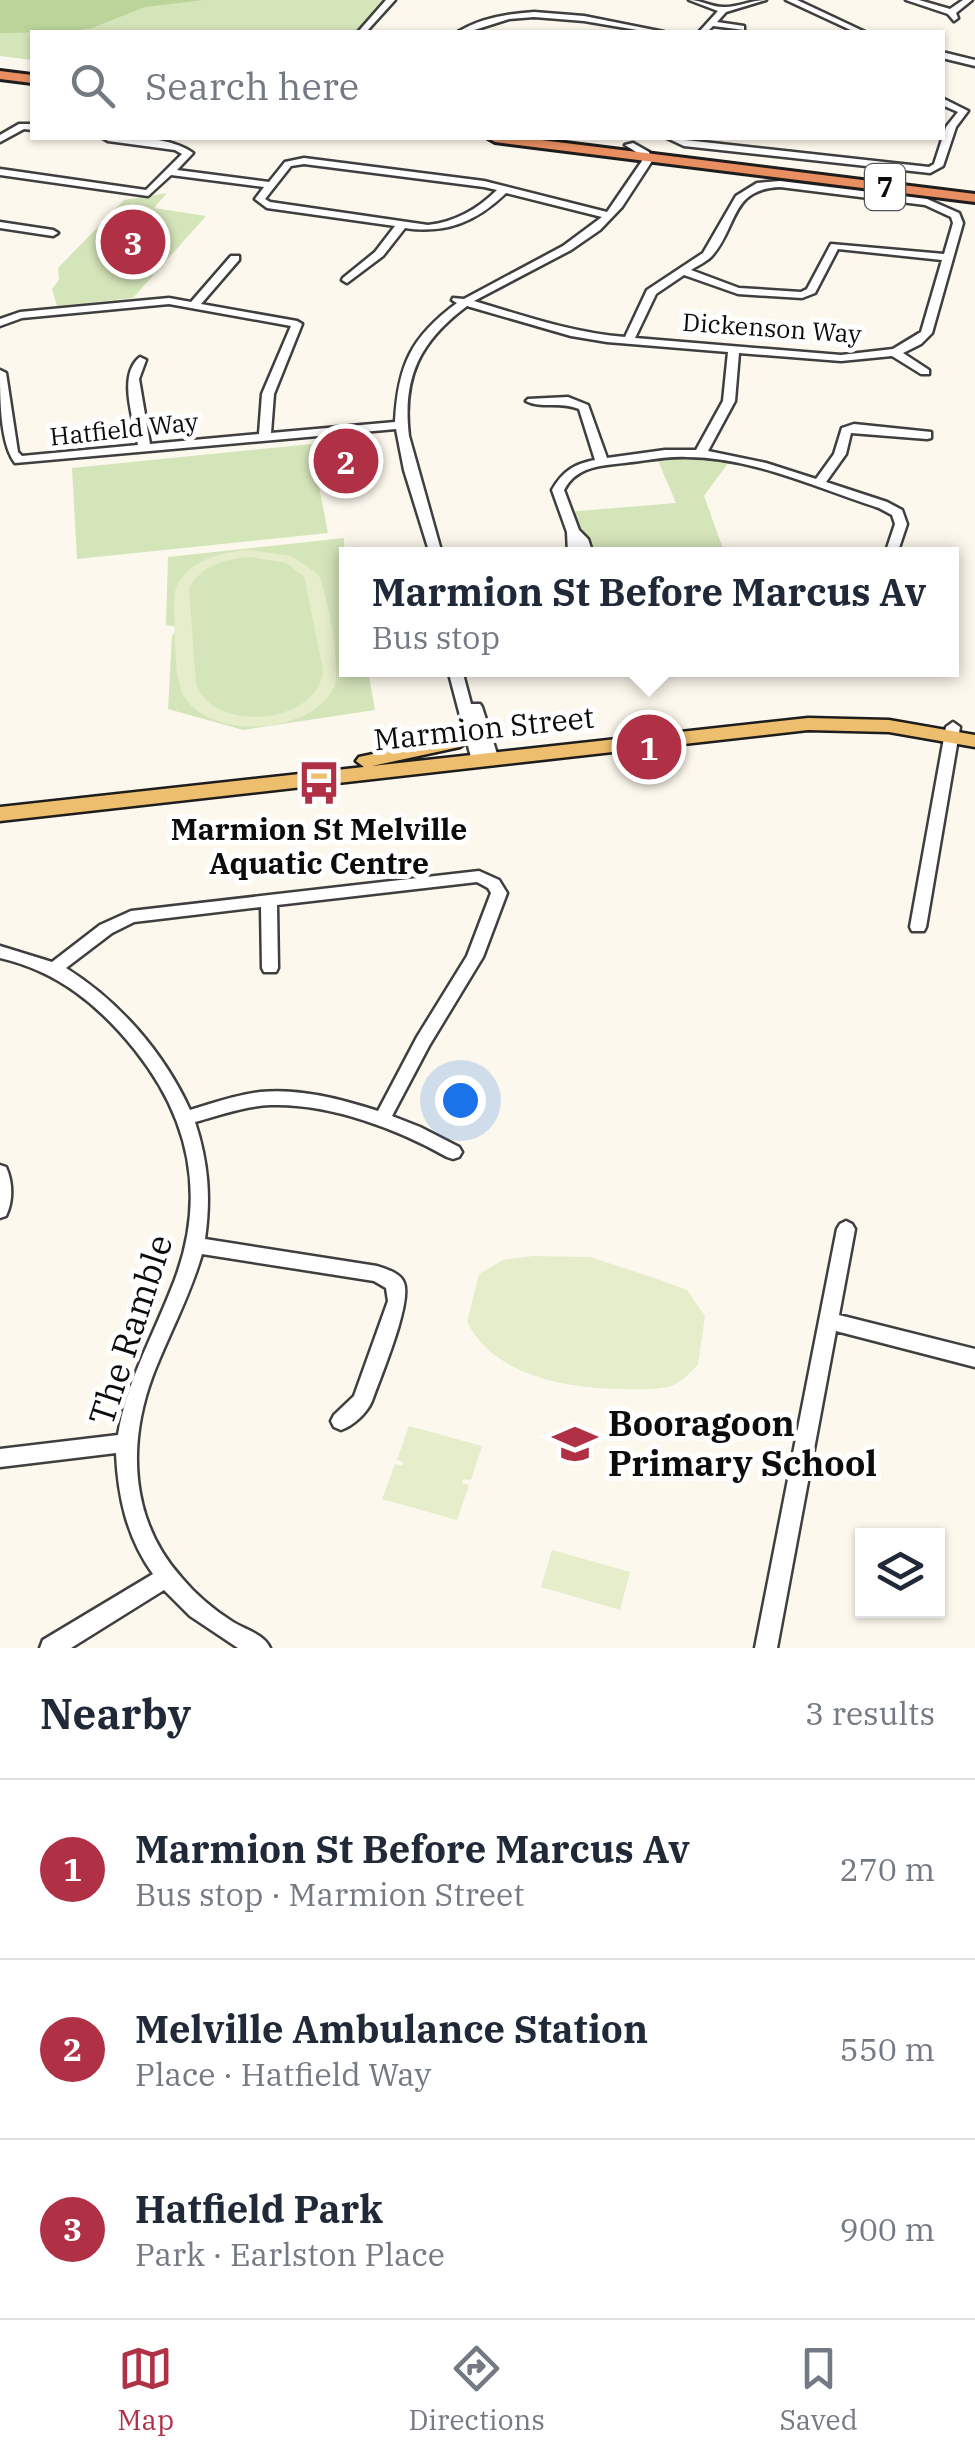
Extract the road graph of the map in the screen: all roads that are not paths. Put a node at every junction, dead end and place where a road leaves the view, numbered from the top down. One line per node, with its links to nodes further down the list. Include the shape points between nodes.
1 (390, 0): 12 (street)
2 (693, 0): 8 (street)
3 (761, 0): 4 (street); 8 (street)
4 (770, 0)
5 (910, 0): 6 (street, via 953,15)
6 (968, 0)
7 (795, 2): 17 (street)
8 (723, 10): 9 (street)
9 (710, 23): 11 (street); 16 (street)
10 (628, 25): 13 (street, via 586,10 536,5 490,13); 14 (street); 15 (street)
11 (741, 28)
12 (364, 30)
13 (465, 30)
14 (620, 30)
15 (651, 30)
16 (705, 30)
17 (854, 30)
18 (945, 56): 19 (street)
19 (975, 63)
20 (30, 70): 21 (highway)
21 (0, 73): 22 (highway)
22 (30, 79)
23 (945, 102): 29 (street, via 963,111 938,166 930,170)
24 (27, 127): 25 (street)
25 (0, 140)
26 (122, 140): 33 (street, via 186,149)
27 (516, 140): 30 (highway, 7)
28 (579, 140): 30 (highway, 7)
29 (677, 140)
30 (626, 150): 31 (highway, 7); 35 (highway, 7); 38 (street, via 630,174)
31 (644, 163): 37 (highway, 7); 38 (street)
32 (0, 172): 33 (street, via 148,193)
33 (170, 172): 34 (street)
34 (270, 186): 36 (street, via 288,164 304,160); 40 (street, via 260,199 267,206)
35 (975, 188)
36 (502, 191): 38 (street); 40 (street, via 486,207 439,228)
37 (975, 198)
38 (608, 213): 46 (street, via 578,241)
39 (0, 225): 41 (street)
40 (401, 226): 45 (street)
41 (53, 233)
42 (946, 257): 44 (street, via 835,246 811,291 802,295 738,291); 44 (street, Dickenson Way, via 958,223 945,208 780,184 748,190 707,255); 53 (street, Dickenson Way, via 926,333)
43 (235, 258): 47 (street)
44 (686, 272): 48 (street, Dickenson Way, via 651,292)
45 (347, 280)
46 (463, 299): 50 (street, Dickenson Way, via 571,333); 58 (street, via 427,335 409,366)
47 (195, 304): 49 (street, via 142,302); 60 (street, via 297,324 268,394)
48 (643, 315): 50 (street, Dickenson Way); 51 (street, Dickenson Way)
49 (0, 323)
50 (629, 340): 51 (street, Dickenson Way)
51 (643, 342): 52 (street, Dickenson Way)
52 (739, 350): 53 (street, Dickenson Way, via 841,358); 62 (street, via 742,373 733,380 719,436)
53 (894, 354): 55 (street)
54 (140, 360): 61 (street, via 133,379)
55 (925, 372)
56 (0, 373): 61 (street, Hatfield Way, via 18,460)
57 (532, 401): 63 (street, via 568,400 584,408)
58 (397, 428): 60 (street, Hatfield Way); 65 (street); 66 (street)
59 (927, 435): 64 (street, via 846,431 840,454)
60 (265, 438): 61 (street, Hatfield Way)
61 (145, 449)
62 (705, 454): 63 (street); 64 (street)
63 (602, 462): 67 (street, via 575,468 558,490)
64 (818, 485): 68 (street, via 898,513)
65 (423, 547)
66 (434, 547)
67 (577, 547)
68 (893, 547)
69 (457, 677): 74 (street)
70 (466, 677): 74 (street)
71 (952, 732): 72 (main road, Marmion Street); 73 (main road, Marmion Street); 74 (main road, Marmion Street, via 808,724); 78 (street)
72 (975, 732)
73 (975, 741)
74 (481, 750): 75 (main road, Marmion Street); 76 (main road, Marmion Street)
75 (0, 804)
76 (0, 814)
77 (269, 900): 80 (street, via 132,918); 81 (street); 83 (street, via 462,876 494,884 498,893 475,958)
78 (918, 927)
79 (0, 952): 80 (street, The Ramble)
80 (55, 968): 82 (street, The Ramble, via 85,986 120,1021 159,1067)
81 (270, 968)
82 (188, 1117): 83 (street, via 255,1099 287,1098); 88 (street, The Ramble, via 200,1182)
83 (381, 1121): 84 (street)
84 (452, 1152)
85 (0, 1172): 86 (street)
86 (0, 1211)
87 (846, 1229): 89 (street)
88 (195, 1246): 91 (street, via 377,1274 394,1284 398,1301 362,1401); 92 (street, The Ramble, via 137,1396)
89 (830, 1321): 90 (street); 97 (street)
90 (975, 1358)
91 (341, 1422)
92 (127, 1443): 93 (street); 94 (street, The Ramble, via 132,1508)
93 (0, 1458)
94 (164, 1578): 95 (street); 96 (street, The Ramble, via 207,1618)
95 (51, 1648)
96 (260, 1648)
97 (766, 1648)

